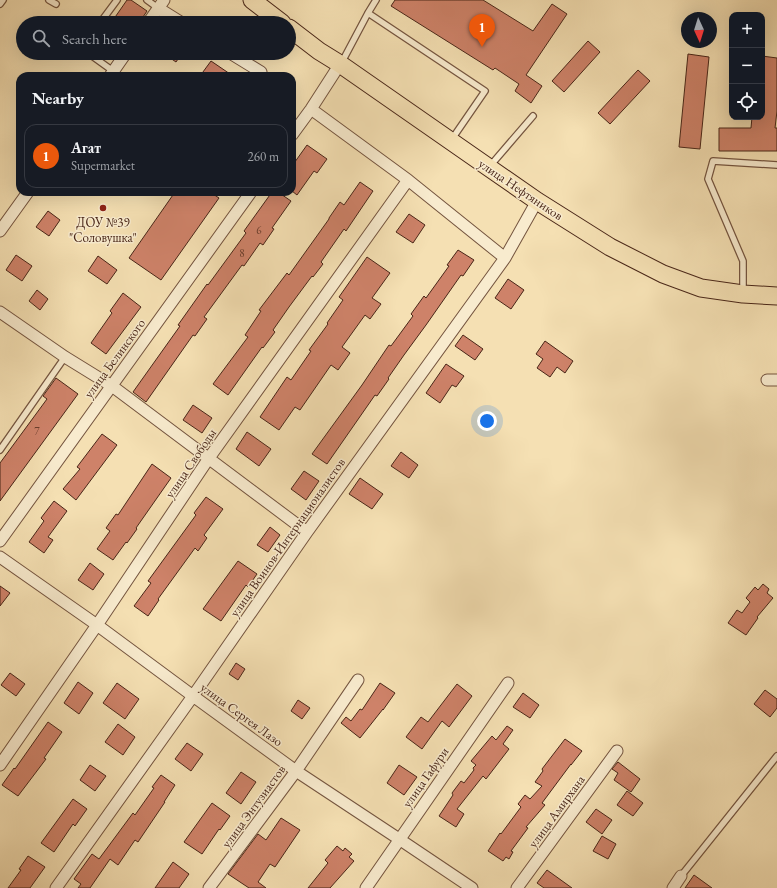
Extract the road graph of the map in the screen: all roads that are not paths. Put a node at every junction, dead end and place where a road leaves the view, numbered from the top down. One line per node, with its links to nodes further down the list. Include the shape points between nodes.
1 (3, 0): 7 (lane)
2 (49, 0): 8 (lane)
3 (117, 0): 11 (lane)
4 (146, 0): 9 (lane)
5 (252, 0): 14 (main road)
6 (376, 0): 10 (lane)
7 (0, 4)
8 (56, 4)
9 (161, 4): 12 (street); 13 (street)
10 (368, 13): 19 (lane); 26 (lane, via 486,91)
11 (105, 16)
12 (153, 16)
13 (174, 16)
14 (273, 16)
15 (296, 33): 19 (main road, улица Нефтяников)
16 (96, 60): 20 (lane)
17 (121, 60): 21 (street)
18 (241, 60): 22 (street)
19 (340, 64): 23 (street); 26 (main road, улица Нефтяников)
20 (110, 72)
21 (113, 72)
22 (261, 72)
23 (311, 109): 25 (street); 29 (street)
24 (533, 116): 28 (lane)
25 (296, 130)
26 (450, 141): 28 (main road, улица Нефтяников)
27 (777, 165): 35 (lane, via 713,161 708,179 743,261)
28 (488, 168): 32 (main road, улица Нефтяников)
29 (408, 180): 34 (street); 41 (street, улица Свободы)
30 (25, 196): 33 (street)
31 (248, 196): 39 (street, улица Белинского)
32 (537, 201): 34 (street, улица Воинов-Интернационалистов); 35 (main road, улица Нефтяников, via 610,247 663,274 701,288)
33 (0, 231)
34 (505, 258): 42 (street, улица Воинов-Интернационалистов)
35 (743, 294): 36 (main road, улица Нефтяников)
36 (777, 296)
37 (0, 312): 38 (street)
38 (65, 357): 39 (street); 40 (lane)
39 (112, 386): 41 (street); 43 (street, улица Белинского)
40 (0, 450)
41 (209, 458): 42 (street); 45 (street, улица Свободы)
42 (307, 532): 48 (street, улица Воинов-Интернационалистов)
43 (0, 541)
44 (0, 556): 45 (street, улица Сергея Лазо)
45 (97, 625): 48 (street, улица Сергея Лазо); 51 (street, улица Свободы)
46 (358, 680): 52 (street, улица Энтузиастов)
47 (508, 683): 53 (street, улица Гафури)
48 (193, 696): 52 (street, улица Сергея Лазо); 55 (street, улица Воинов-Интернационалистов)
49 (617, 751): 59 (street, улица Амирхана)
50 (777, 756): 54 (lane)
51 (0, 765)
52 (296, 771): 53 (street, улица Сергея Лазо); 56 (street, улица Энтузиастов)
53 (399, 839): 57 (street, улица Гафури); 58 (street, улица Сергея Лазо)
54 (681, 876): 60 (street)
55 (56, 888)
56 (209, 888)
57 (366, 888)
58 (472, 888)
59 (517, 888)
60 (673, 888)

